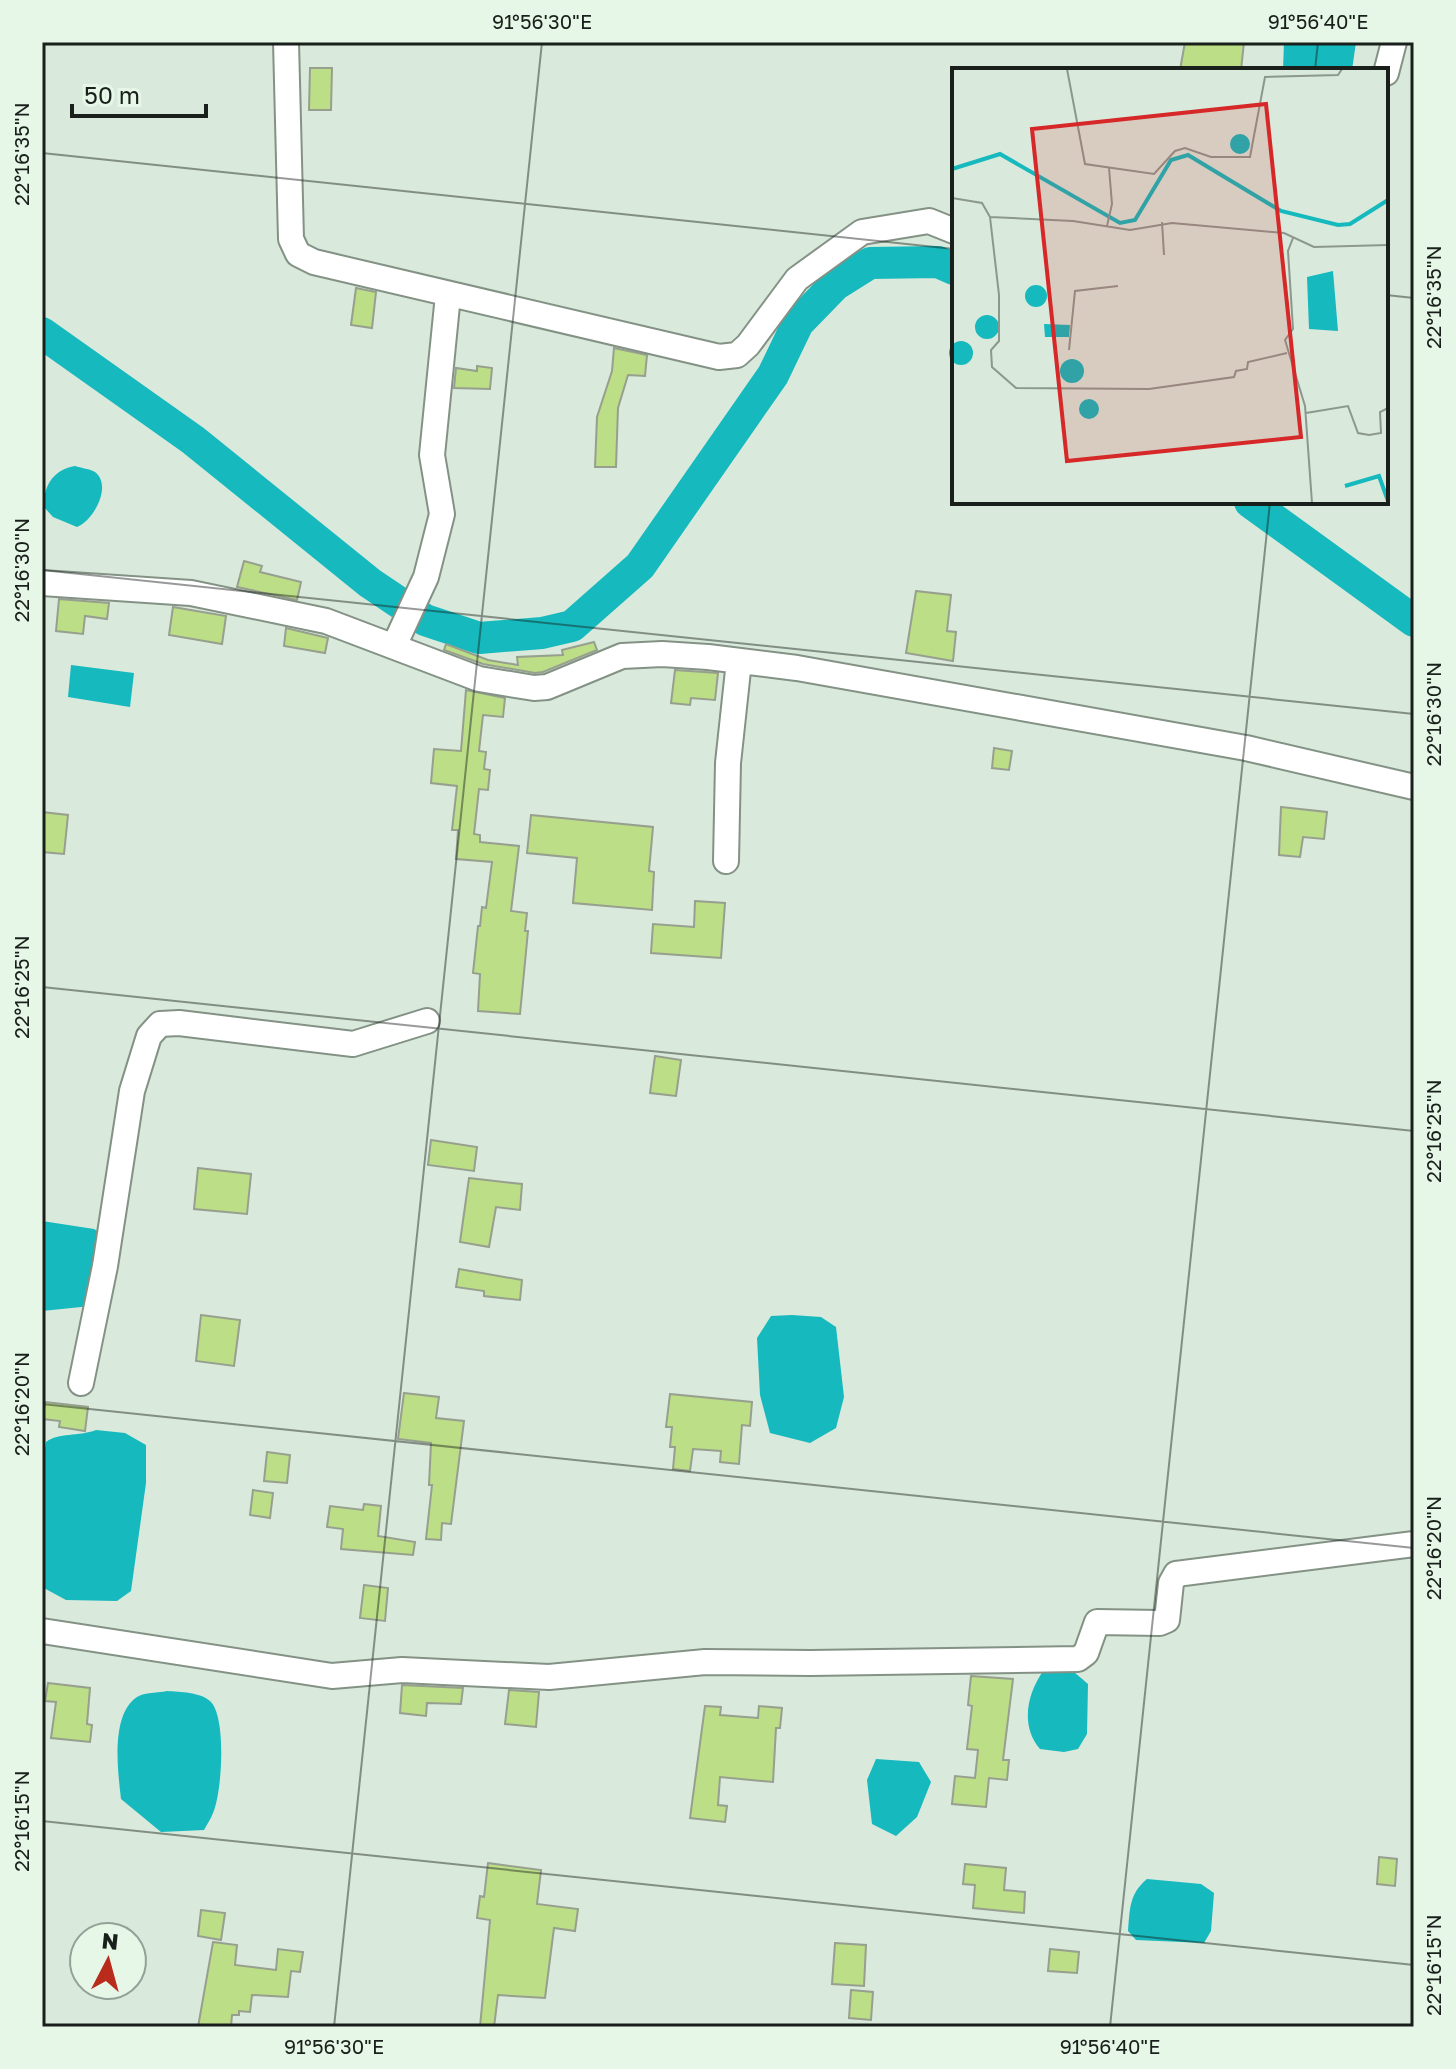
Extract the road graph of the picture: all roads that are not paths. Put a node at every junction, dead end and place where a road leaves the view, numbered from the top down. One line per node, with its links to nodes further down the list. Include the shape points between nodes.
1 (286, 42): 5 (street, via 291,239 298,254)
2 (1394, 42): 3 (street)
3 (1387, 68)
4 (952, 230): 5 (street, via 929,221 862,232 797,279 737,355 719,357)
5 (448, 295): 7 (street, via 432,455 442,514 426,577)
6 (42, 583): 7 (street, via 191,593 326,621)
7 (396, 642): 8 (street, via 479,679 534,688 622,656)
8 (739, 661): 9 (street, via 1246,748); 10 (street, via 728,763)
9 (1414, 787)
10 (726, 861)
11 (427, 1021): 12 (street, via 353,1044 160,1024 149,1036 132,1091)
12 (81, 1383)
13 (1414, 1544): 14 (street, via 1176,1574 1167,1620 1097,1622 1086,1653 1078,1659 705,1662 549,1677 402,1670 332,1676)
14 (42, 1631)

